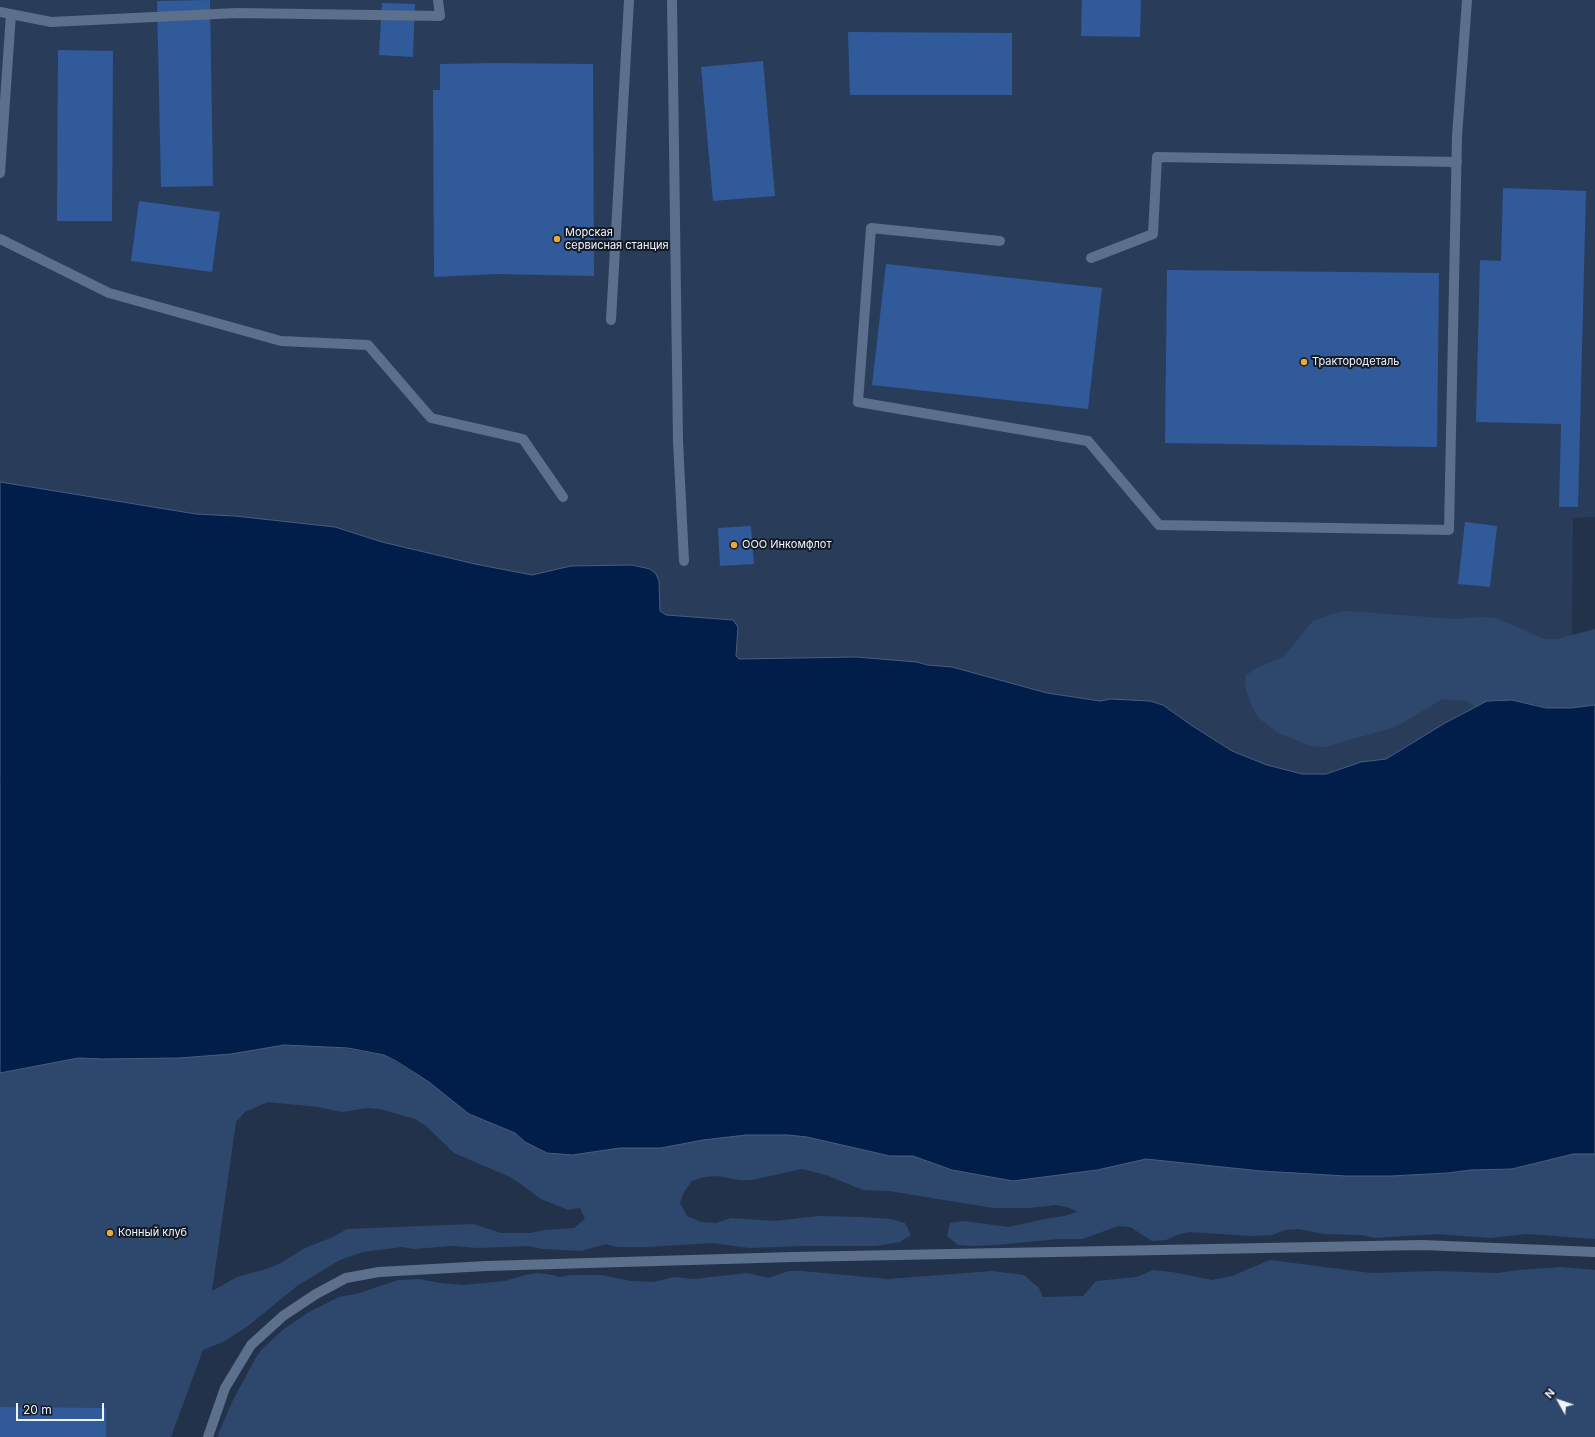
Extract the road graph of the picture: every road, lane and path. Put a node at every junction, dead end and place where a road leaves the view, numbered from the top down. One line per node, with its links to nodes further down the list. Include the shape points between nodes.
1 (438, 0): 6 (street, via 440,16 237,13 51,22)
2 (629, 0): 12 (street)
3 (672, 0): 14 (street, via 678,441)
4 (1467, 0): 7 (street)
5 (0, 12): 6 (street)
6 (11, 14): 8 (street)
7 (1457, 162): 10 (street, via 1449,530 1159,525 1088,441 858,402 871,228); 11 (street, via 1157,157 1153,234)
8 (0, 173)
9 (0, 238): 13 (street, via 109,293 281,341 368,346 431,418 523,439)
10 (1000, 241)
11 (1091, 258)
12 (611, 320)
13 (564, 497)
14 (684, 562)
15 (1595, 1252): 16 (street, via 1414,1246 793,1257 486,1266 379,1272 346,1278 316,1294 282,1316 251,1345 225,1388)
16 (208, 1437)

